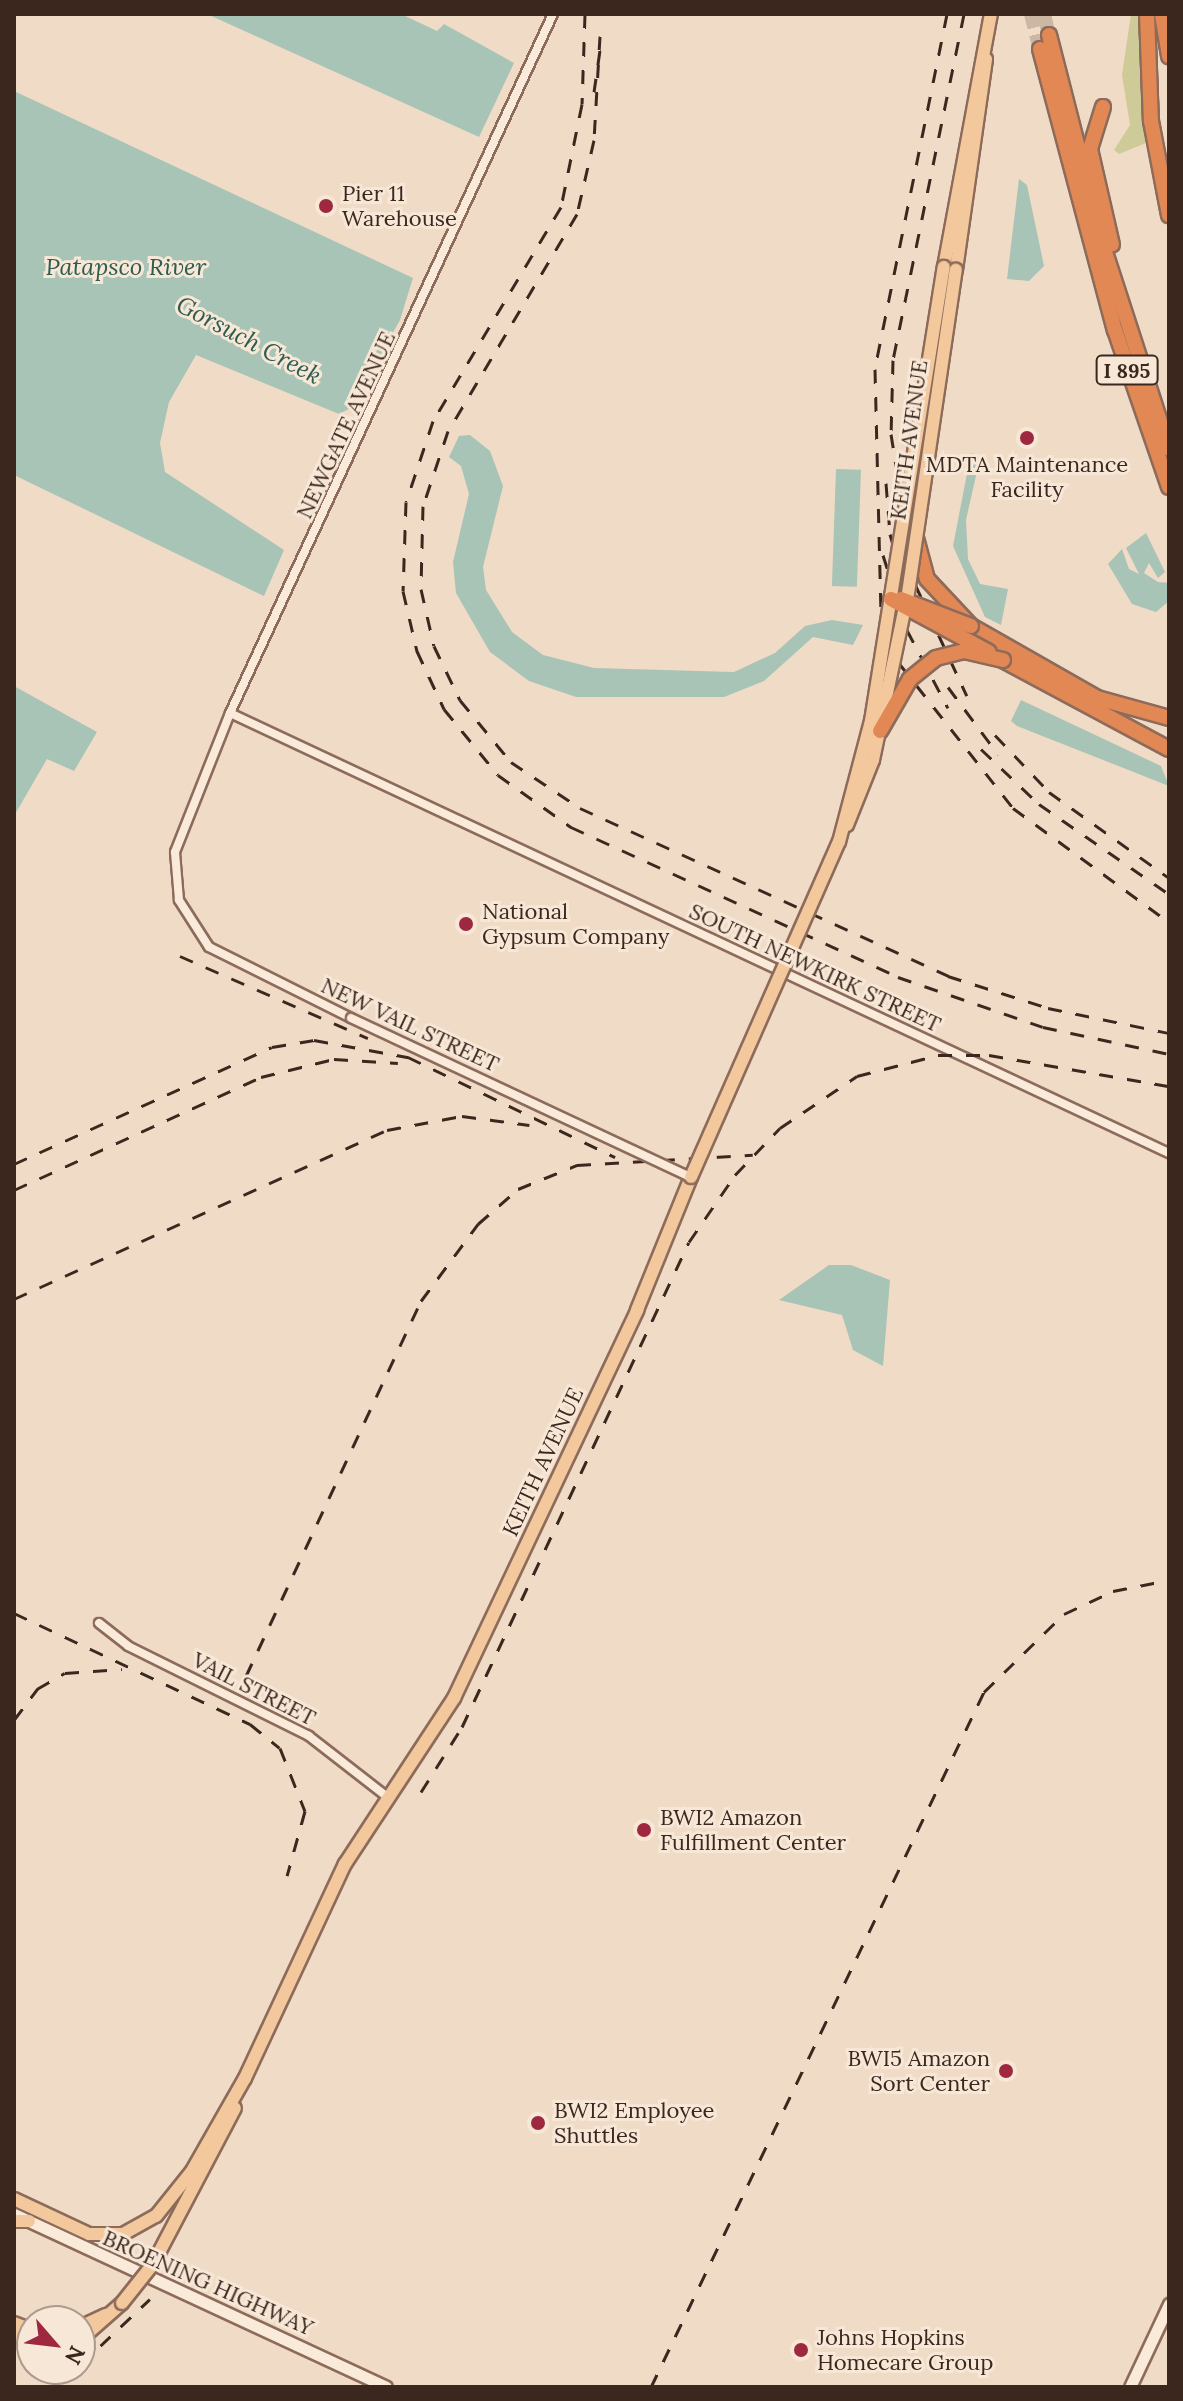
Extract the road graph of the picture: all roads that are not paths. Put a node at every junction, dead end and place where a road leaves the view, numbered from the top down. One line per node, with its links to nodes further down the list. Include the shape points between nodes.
1 (553, 14): 19 (street, NEWGATE AVENUE)
2 (991, 14): 10 (main road, KEITH AVENUE)
3 (1147, 14): 9 (highway, via 1151,121)
4 (1162, 14): 7 (highway)
5 (1049, 35): 11 (highway, I 895)
6 (1040, 49): 13 (highway, I 895, via 1115,330)
7 (1169, 56)
8 (1103, 107): 11 (highway, via 1090,149)
9 (1169, 215)
10 (950, 268): 14 (main road, KEITH AVENUE, bridge); 15 (main road, KEITH AVENUE, bridge)
11 (1156, 416): 12 (highway, I 895)
12 (1169, 449)
13 (1169, 487)
14 (916, 536): 16 (main road, KEITH AVENUE, bridge); 17 (highway, bridge, via 927,579)
15 (891, 599): 16 (highway, bridge); 25 (main road, KEITH AVENUE, bridge, via 871,721)
16 (906, 603): 17 (highway, bridge); 18 (highway, bridge); 22 (main road, KEITH AVENUE, bridge)
17 (971, 626): 21 (highway, via 1097,698)
18 (1003, 660): 20 (highway); 22 (highway, bridge, via 964,651 936,658 910,679)
19 (230, 713): 26 (street, NEWGATE AVENUE); 27 (street, SOUTH NEWKIRK STREET)
20 (1112, 718): 23 (highway); 24 (highway)
21 (1169, 718)
22 (880, 731): 25 (main road, KEITH AVENUE, bridge, via 862,796)
23 (1169, 742)
24 (1169, 749)
25 (839, 842): 30 (main road, KEITH AVENUE, bridge)
26 (175, 852): 30 (street, NEW VAIL STREET, bridge, via 179,900 209,947)
27 (781, 973): 28 (street); 29 (street, SOUTH NEWKIRK STREET)
28 (707, 1135)
29 (1169, 1153)
30 (691, 1177): 32 (main road, KEITH AVENUE, via 606,1377 454,1698)
31 (99, 1623): 32 (street, VAIL STREET, via 128,1646 309,1736)
32 (386, 1796): 33 (main road, KEITH AVENUE, via 345,1864)
33 (245, 2078): 34 (main road, KEITH AVENUE, via 192,2171 142,2227 89,2234); 39 (main road, KEITH AVENUE, bridge, via 209,2169 153,2264)
34 (14, 2199)
35 (14, 2214): 37 (main road, BROENING HIGHWAY)
36 (14, 2221): 37 (main road)
37 (29, 2221): 42 (main road, BROENING HIGHWAY)
38 (1169, 2304): 43 (main road)
39 (100, 2322): 40 (main road); 41 (main road, KEITH AVENUE)
40 (96, 2323)
41 (96, 2326)
42 (386, 2387)
43 (1130, 2387)

